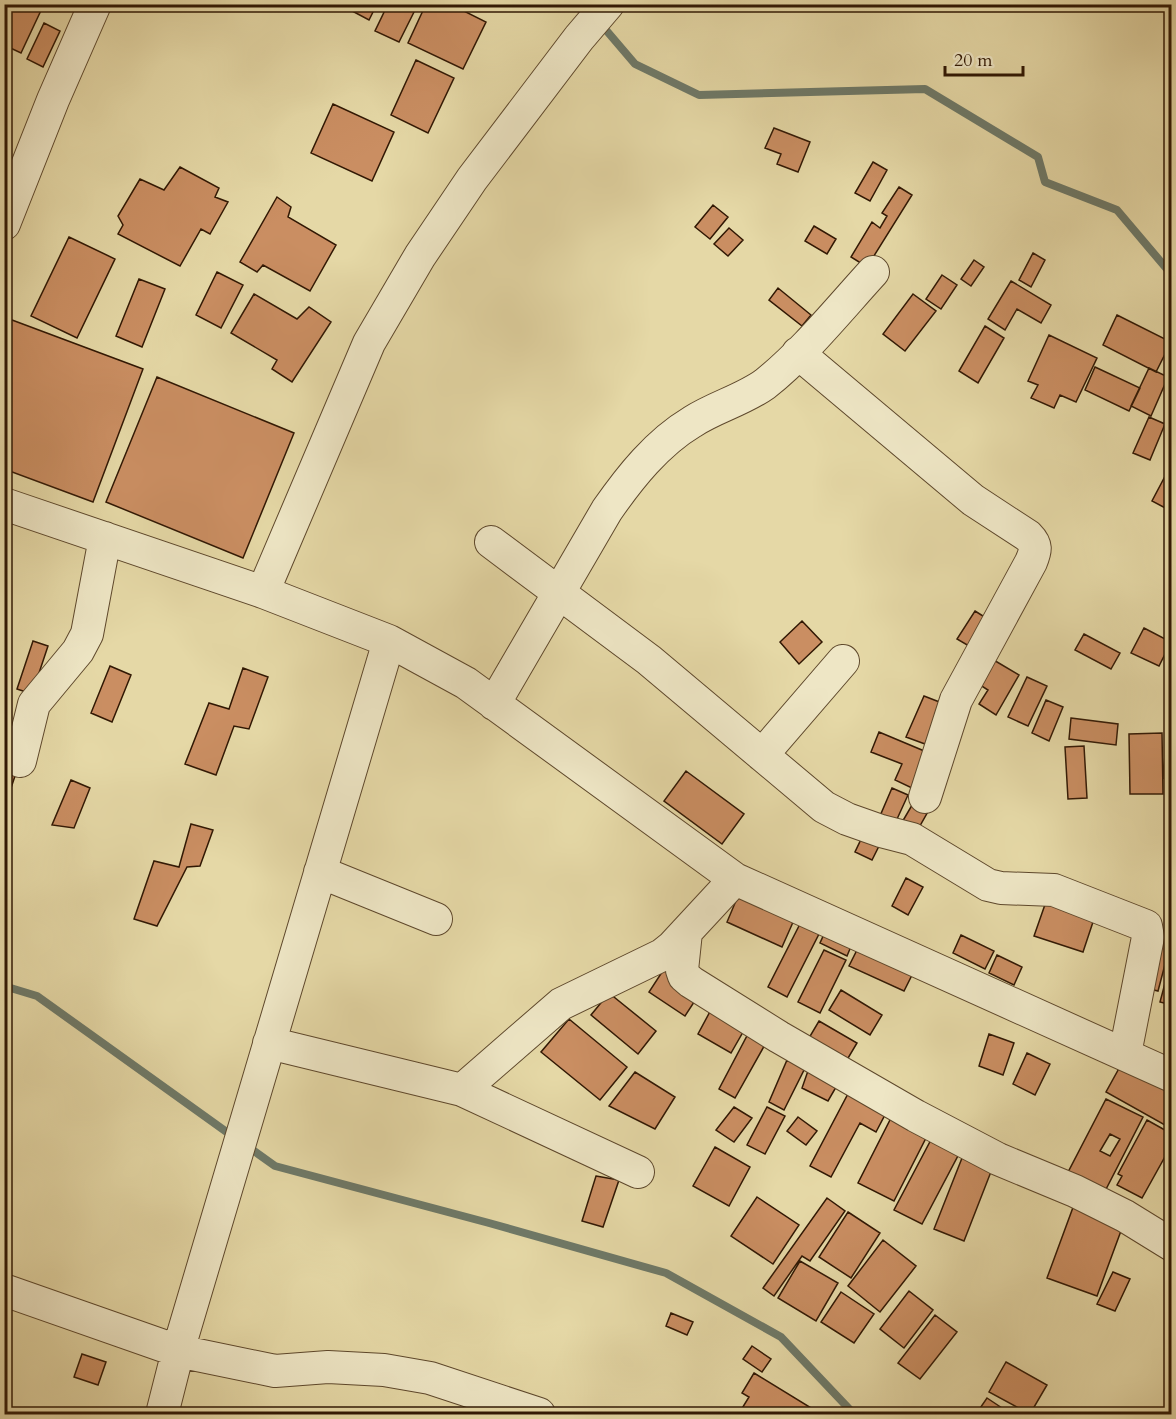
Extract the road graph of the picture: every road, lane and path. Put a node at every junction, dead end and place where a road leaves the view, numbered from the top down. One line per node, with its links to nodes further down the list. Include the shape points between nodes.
1 (95, 4): 3 (street)
2 (608, 4): 9 (street, via 472,178 420,255 369,343)
3 (4, 224)
4 (873, 272): 5 (street)
5 (798, 353): 10 (street, via 754,391 692,422 654,452 607,510); 16 (street, via 973,500 1034,543 1036,551 1031,562 956,700)
6 (4, 504): 7 (street)
7 (105, 538): 9 (street); 15 (street, via 87,634 78,651 34,704)
8 (491, 542): 10 (street)
9 (263, 592): 11 (street)
10 (558, 592): 13 (street); 14 (street, via 649,660)
11 (389, 641): 13 (street, via 466,683); 17 (street)
12 (843, 661): 14 (street)
13 (494, 704): 18 (street)
14 (762, 755): 22 (street, via 824,807 880,831 912,839 988,885 1054,890 1146,926 1148,937)
15 (20, 761)
16 (925, 797)
17 (320, 872): 19 (street); 21 (street)
18 (735, 879): 20 (street); 22 (street)
19 (436, 919)
20 (686, 932): 24 (street, via 662,955 561,1004); 26 (street, via 682,963 684,976 691,982 916,1116 998,1159 1125,1216)
21 (269, 1043): 24 (street); 28 (street)
22 (1125, 1054): 23 (street)
23 (1172, 1076)
24 (462, 1090): 25 (street)
25 (638, 1172)
26 (1172, 1245)
27 (4, 1290): 28 (street)
28 (177, 1351): 29 (street); 30 (street, via 275,1371 328,1367 419,1376)
29 (162, 1414)
30 (539, 1414)

